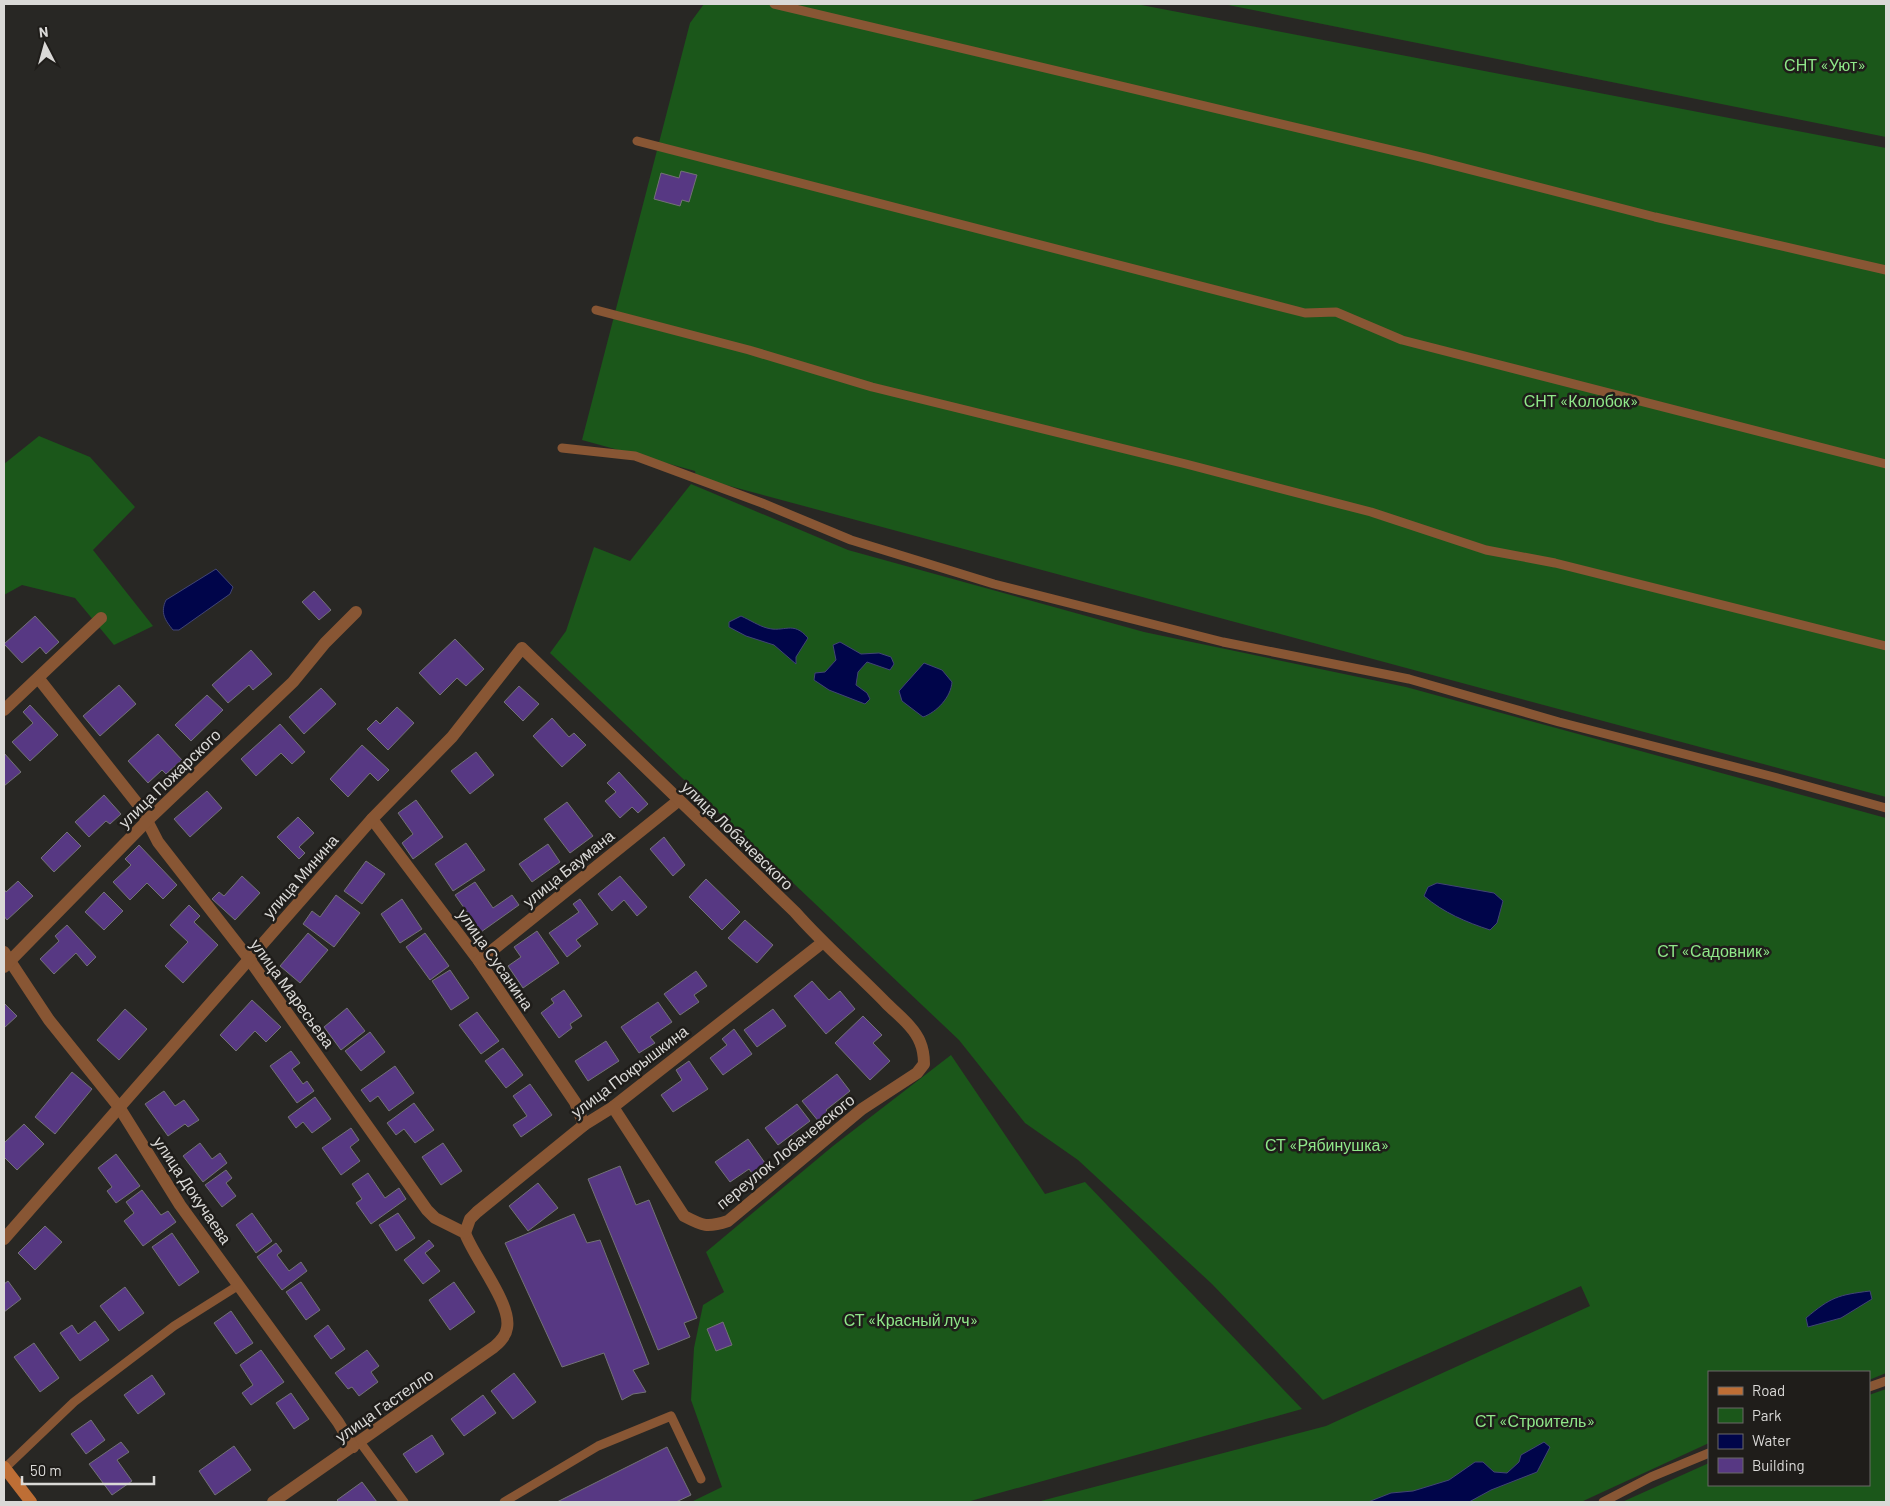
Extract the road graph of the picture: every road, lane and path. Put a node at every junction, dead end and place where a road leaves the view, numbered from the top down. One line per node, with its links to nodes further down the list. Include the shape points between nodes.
1 (774, 4): 3 (lane)
2 (637, 141): 6 (lane, via 1305,313 1336,312 1402,340)
3 (1886, 270)
4 (596, 310): 9 (lane, via 749,350 872,387 1371,512 1486,550 1555,563)
5 (562, 448): 14 (lane, via 635,456 851,540 994,584 1223,642 1408,679)
6 (1886, 464)
7 (356, 612): 16 (street, улица Пожарского, via 293,682)
8 (101, 618): 11 (street)
9 (1886, 646)
10 (522, 648): 13 (street, улица Лобачевского); 15 (street, улица Минина, via 452,737)
11 (39, 679): 12 (street); 16 (street, улица Маресьева)
12 (4, 710)
13 (678, 801): 17 (street, улица Лобачевского, via 795,912); 20 (street, улица Баумана)
14 (1886, 808)
15 (372, 818): 18 (street, улица Минина); 20 (street, улица Сусанина)
16 (148, 820): 18 (street, улица Маресьева, via 158,842); 19 (street, улица Пожарского)
17 (822, 943): 21 (street, улица Лобачевского, via 845,961 907,1024 920,1040); 23 (street, улица Покрышкина)
18 (249, 959): 22 (street, улица Минина); 25 (street, улица Маресьева, via 427,1210 435,1218)
19 (6, 960): 22 (street, улица Докучаева)
20 (479, 961): 24 (street, улица Сусанина, via 575,1102)
21 (924, 1052): 23 (street, переулок Лобачевского, via 924,1064 917,1073 862,1109 728,1221 711,1227 684,1216)
22 (119, 1107): 26 (street, улица Минина); 27 (street, улица Докучаева, via 180,1204)
23 (612, 1107): 24 (street, улица Покрышкина)
24 (584, 1124): 25 (street, улица Покрышкина, via 477,1212 470,1219)
25 (465, 1233): 30 (street, улица Гастелло, via 470,1249 507,1314 503,1338)
26 (4, 1239)
27 (239, 1285): 30 (street, улица Докучаева); 32 (lane, via 174,1326 81,1396)
28 (1886, 1381): 29 (lane)
29 (1870, 1387)
30 (356, 1444): 35 (street, улица Гастелло); 36 (lane)
31 (1708, 1453): 38 (lane)
32 (4, 1468): 34 (main road)
33 (701, 1479): 37 (lane, via 671,1416 598,1446)
34 (31, 1502)
35 (273, 1502)
36 (404, 1502)
37 (504, 1502)
38 (1602, 1502)

